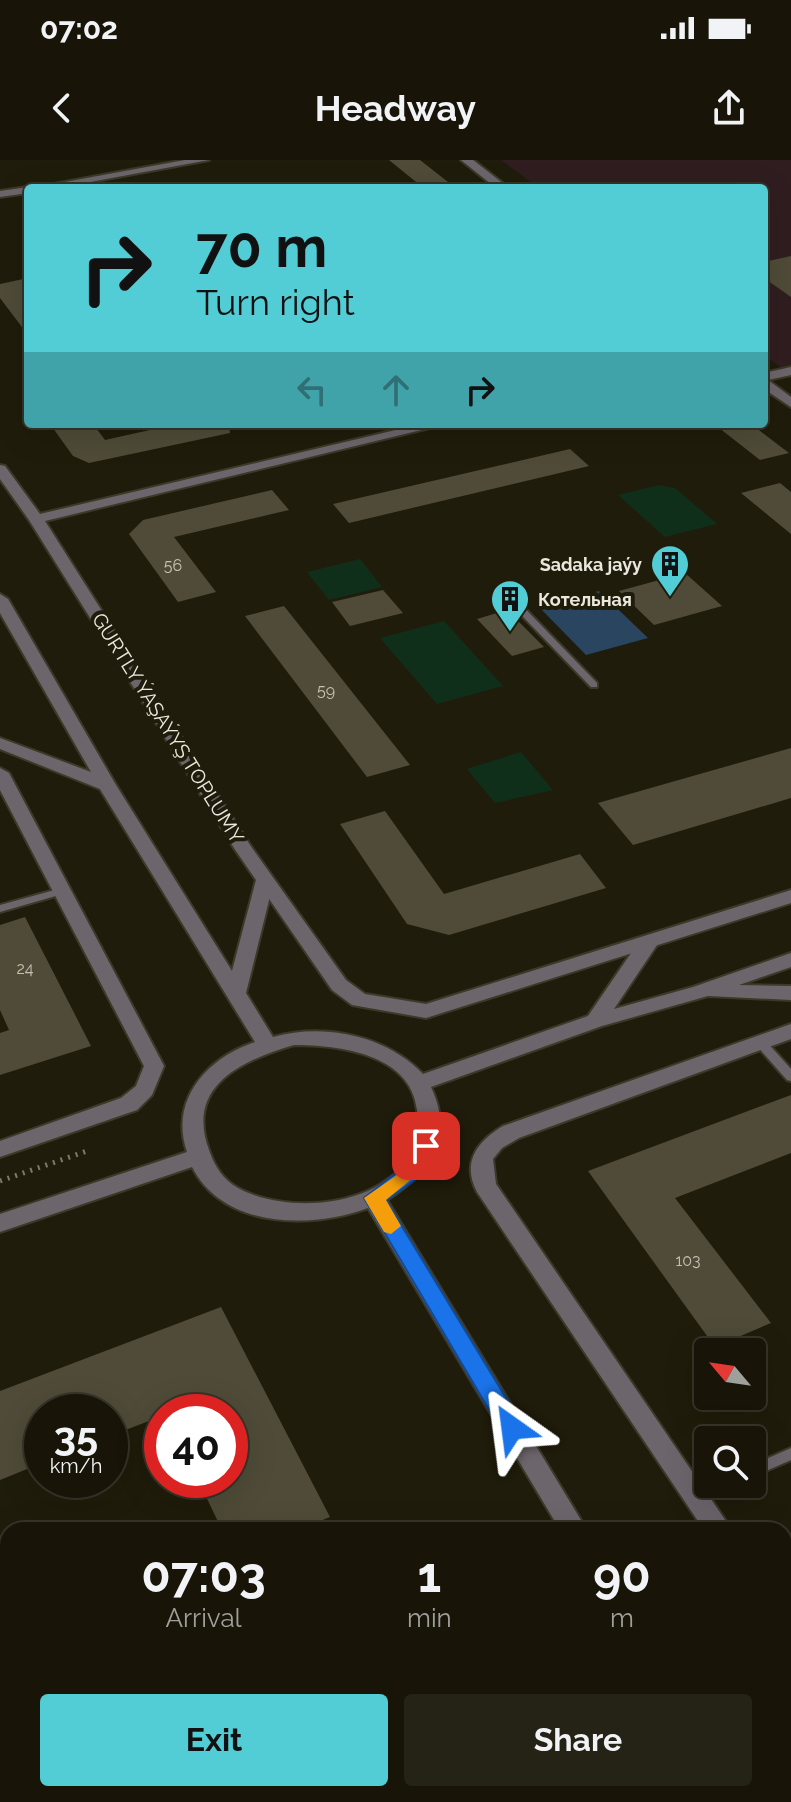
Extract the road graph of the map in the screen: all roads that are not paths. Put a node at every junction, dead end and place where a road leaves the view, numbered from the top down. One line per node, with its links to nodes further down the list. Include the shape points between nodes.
1 (204, 160): 3 (street)
2 (466, 160): 4 (street)
3 (62, 184)
4 (498, 184)
5 (24, 191): 6 (street)
6 (0, 194)
7 (791, 371): 8 (street)
8 (768, 379)
9 (768, 383): 10 (street)
10 (791, 403)
11 (422, 428): 13 (street)
12 (0, 469): 13 (street, GURTLY ÝAŞAÝYŞ TOPLUMY)
13 (36, 519): 20 (street, GURTLY ÝAŞAÝYŞ TOPLUMY)
14 (504, 592): 16 (lane)
15 (0, 599): 19 (street)
16 (594, 685)
17 (0, 743): 19 (street)
18 (0, 773): 21 (street)
19 (107, 785): 28 (street)
20 (265, 880): 24 (street, GURTLY ÝAŞAÝYŞ TOPLUMY, via 339,985 359,1000 426,1011); 28 (street)
21 (62, 891): 23 (lane); 35 (street, via 154,1066 145,1090 129,1104)
22 (791, 896): 24 (street)
23 (0, 909)
24 (649, 942): 29 (street)
25 (791, 960): 26 (street)
26 (699, 992): 27 (street); 29 (street)
27 (791, 993)
28 (235, 996): 32 (street)
29 (595, 1021): 34 (street)
30 (791, 1031): 31 (street)
31 (761, 1043): 33 (lane); 41 (street, via 511,1132 487,1146 479,1164 485,1186)
32 (268, 1046): 34 (street, via 315,1037 356,1043 393,1059); 36 (street, via 233,1060 203,1088 190,1122)
33 (791, 1077)
34 (418, 1084): 37 (street, via 429,1114 426,1146 407,1175)
35 (0, 1149)
36 (196, 1157): 37 (street, via 228,1192 258,1207 329,1212); 38 (street)
37 (374, 1198): 43 (street)
38 (0, 1223)
39 (791, 1454): 40 (lane)
40 (766, 1465)
41 (694, 1493)
42 (697, 1498): 44 (street)
43 (569, 1522)
44 (714, 1522)

